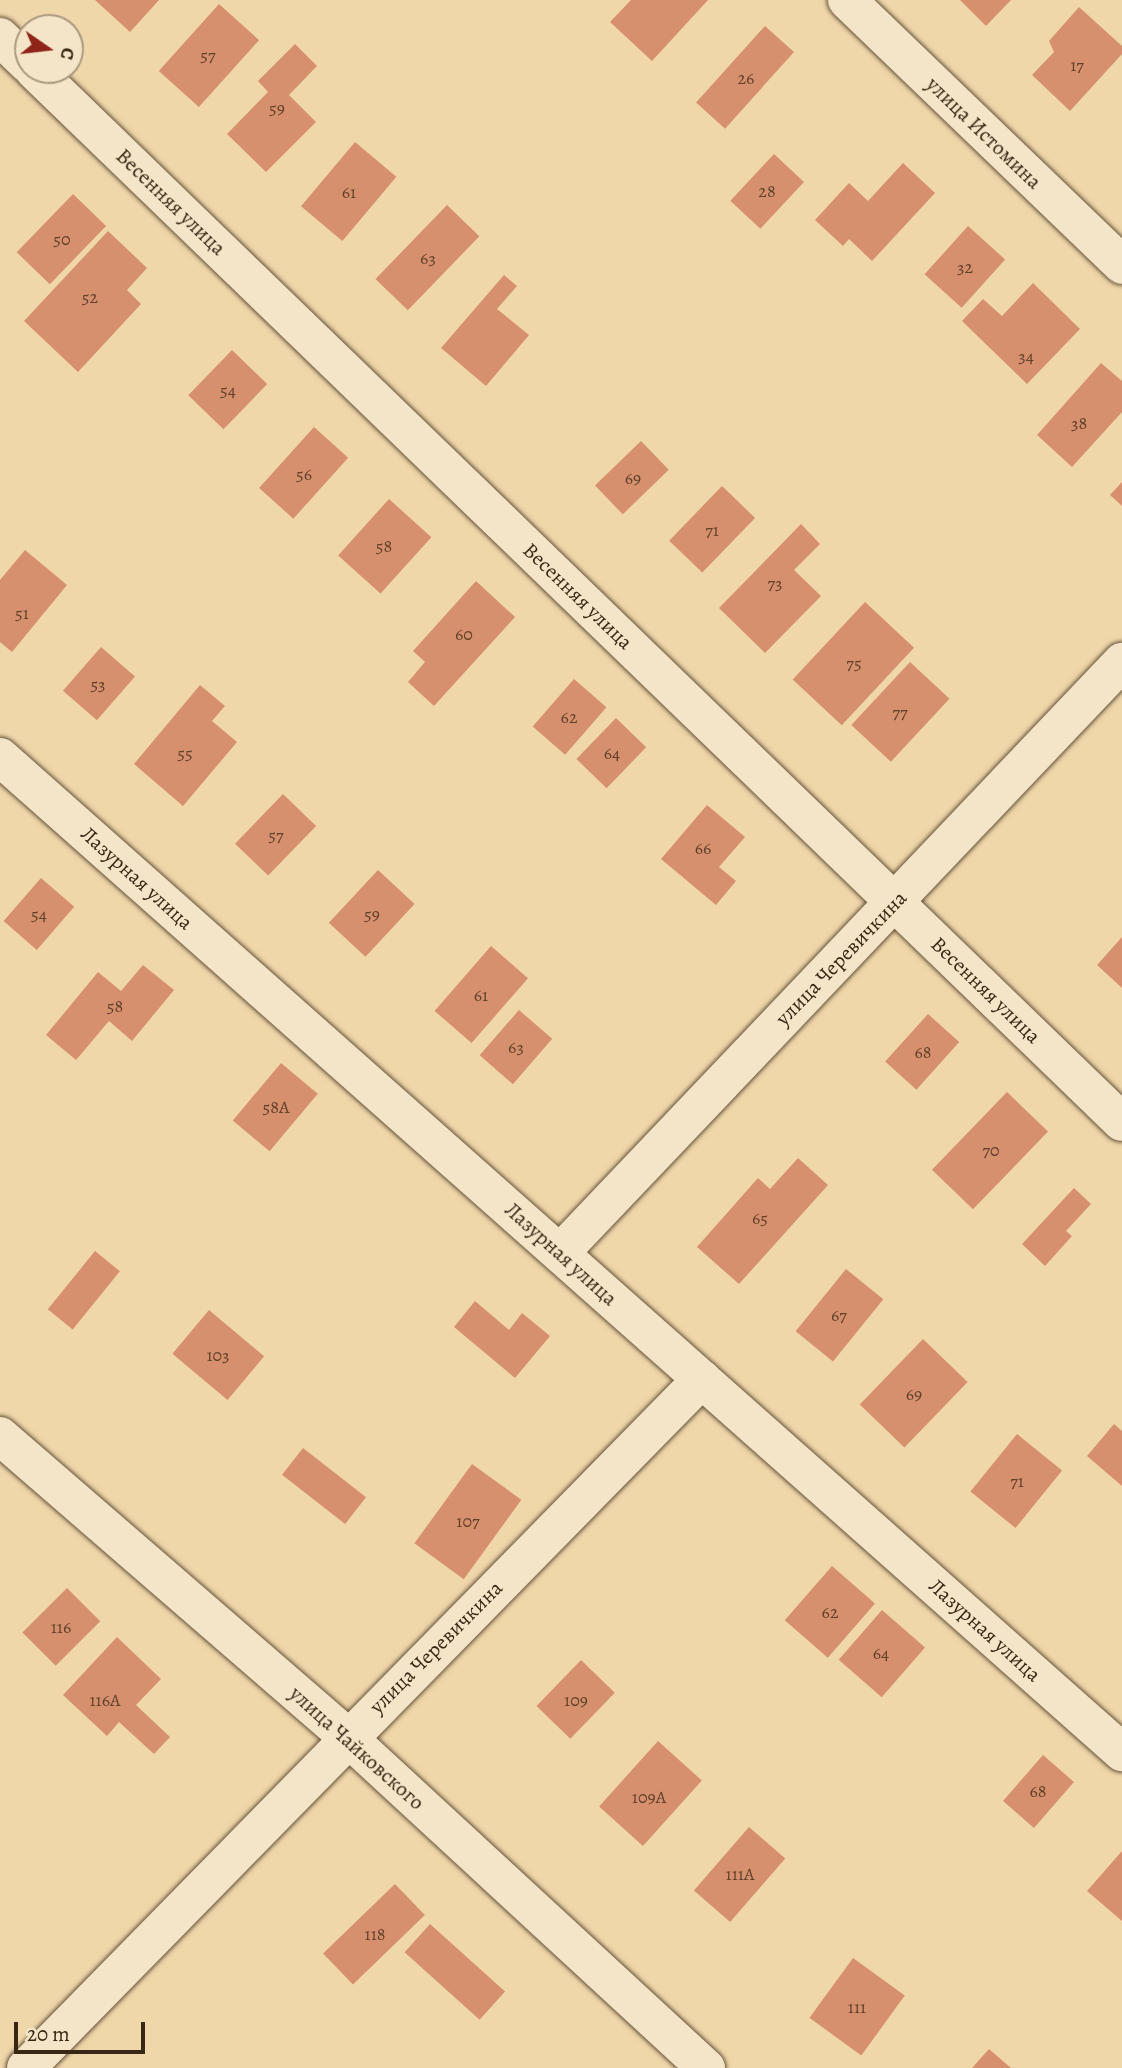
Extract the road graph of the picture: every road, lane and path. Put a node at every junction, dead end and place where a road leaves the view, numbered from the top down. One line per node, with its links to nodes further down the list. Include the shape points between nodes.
1 (847, 0): 5 (street, улица Истомина)
2 (0, 37): 3 (street)
3 (14, 50)
4 (48, 84): 8 (street, Весенняя улица)
5 (1122, 265)
6 (1122, 662): 8 (street, улица Черевичкина)
7 (0, 757): 10 (street, Лазурная улица)
8 (894, 902): 9 (street, Весенняя улица); 10 (street, улица Черевичкина)
9 (1122, 1122)
10 (560, 1253): 11 (street, Лазурная улица)
11 (702, 1379): 13 (street, улица Черевичкина); 14 (street, Лазурная улица)
12 (0, 1436): 13 (street, улица Чайковского)
13 (346, 1736): 15 (street, улица Черевичкина); 16 (street, улица Чайковского)
14 (1122, 1752)
15 (26, 2068)
16 (706, 2068)

